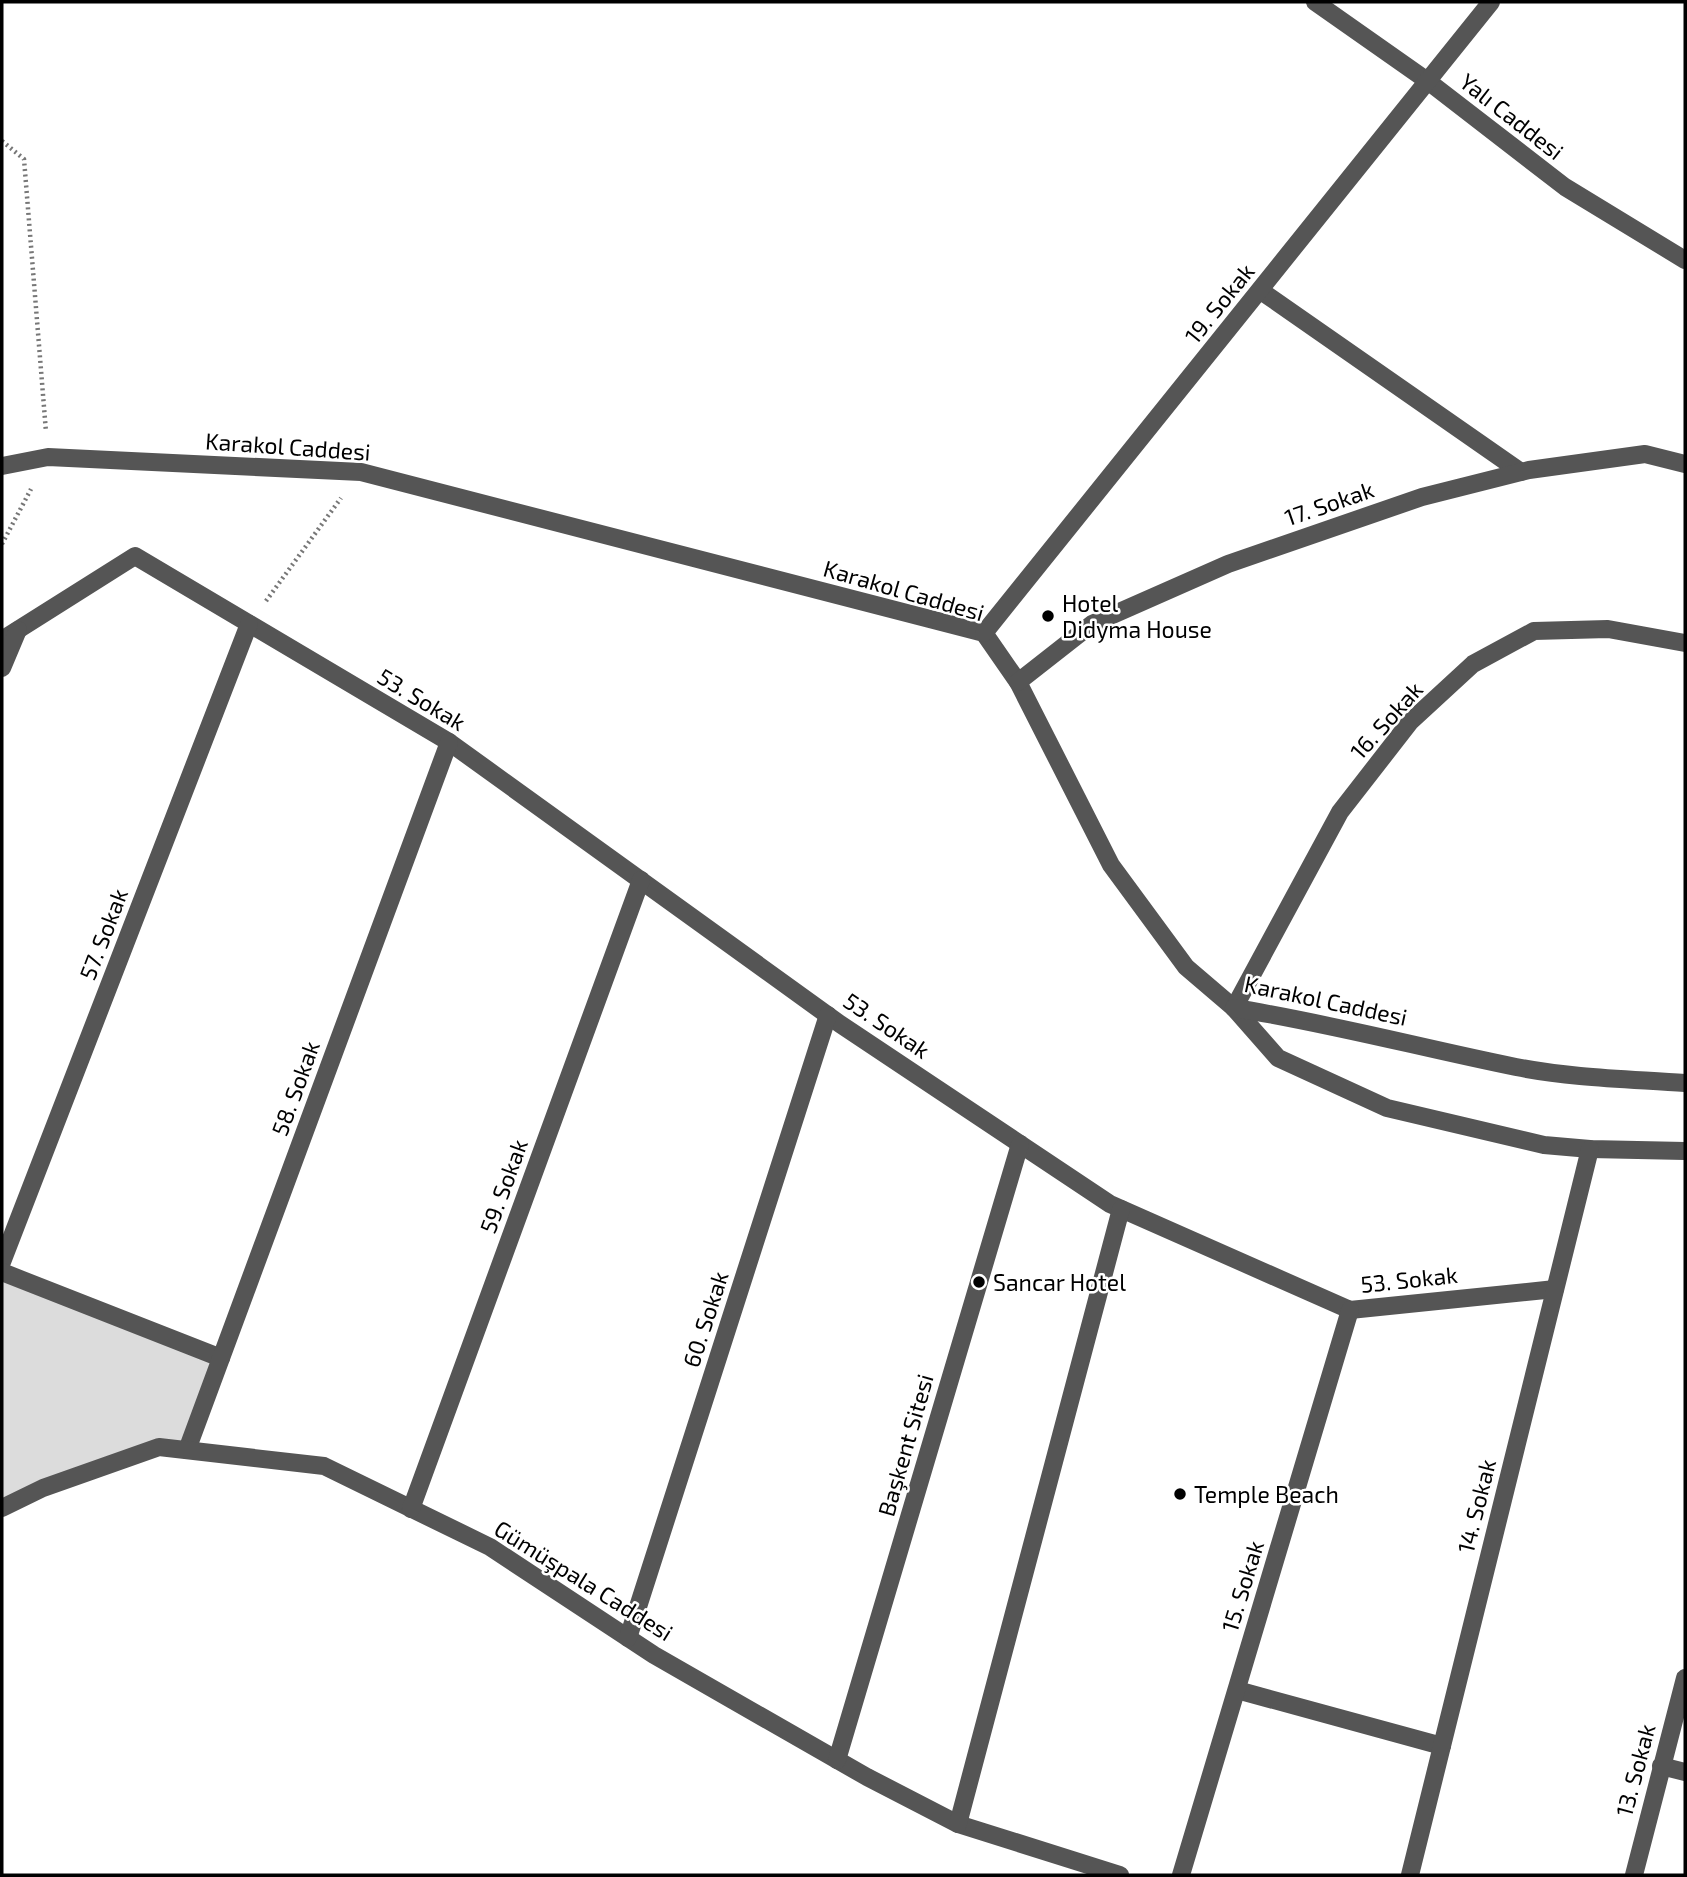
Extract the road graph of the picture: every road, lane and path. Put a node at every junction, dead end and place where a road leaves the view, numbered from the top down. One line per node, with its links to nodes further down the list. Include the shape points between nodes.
1 (1315, 2): 3 (street, Yalı Caddesi)
2 (1491, 2): 3 (street, 19. Sokak)
3 (1429, 82): 5 (street, Yalı Caddesi, via 1565,187); 6 (street, 19. Sokak)
4 (2, 141): 7 (path, via 24,159)
5 (1685, 260)
6 (1261, 290): 11 (street); 15 (street, 19. Sokak)
7 (48, 457): 9 (street, Karakol Caddesi); 10 (street, Karakol Caddesi); 12 (path)
8 (1685, 464): 11 (street, 17. Sokak, via 1645,454)
9 (2, 466)
10 (360, 472): 13 (path); 15 (street, Karakol Caddesi)
11 (1521, 472): 19 (street, 17. Sokak, via 1422,497 1228,564 1092,624)
12 (2, 544)
13 (249, 624): 14 (street, 53. Sokak, via 135,556); 20 (street, 53. Sokak); 29 (street, 57. Sokak)
14 (18, 630): 16 (street); 18 (street)
15 (984, 633): 19 (street, Karakol Caddesi)
16 (2, 640)
17 (1685, 643): 22 (street, 16. Sokak, via 1608,629 1534,631 1473,664 1410,723 1340,812)
18 (2, 668)
19 (1018, 682): 22 (street, Karakol Caddesi, via 1111,865 1186,967)
20 (449, 742): 21 (street, 53. Sokak); 33 (street, 58. Sokak)
21 (641, 880): 23 (street, 53. Sokak); 36 (street, 59. Sokak)
22 (1234, 1008): 24 (street, Karakol Caddesi, via 1518,1067); 26 (street, via 1278,1058 1387,1108 1545,1145)
23 (828, 1015): 25 (street, 53. Sokak); 37 (street, 60. Sokak)
24 (1685, 1083)
25 (1020, 1144): 28 (street, 53. Sokak); 41 (street, Başkent Sitesi)
26 (1590, 1149): 27 (street); 31 (street, 14. Sokak)
27 (1685, 1151)
28 (1121, 1209): 32 (street, 53. Sokak); 44 (street)
29 (2, 1262)
30 (2, 1272): 33 (street)
31 (1555, 1289): 32 (street, 53. Sokak); 40 (street, 14. Sokak)
32 (1350, 1310): 39 (street, 15. Sokak)
33 (221, 1358): 34 (street, 58. Sokak)
34 (187, 1450): 35 (street, Gümüşpala Caddesi, via 159,1447 43,1488); 36 (street, Gümüşpala Caddesi, via 324,1466)
35 (2, 1508)
36 (411, 1509): 37 (street, Gümüşpala Caddesi, via 490,1547)
37 (628, 1638): 41 (street, Gümüşpala Caddesi)
38 (1685, 1678): 42 (street, 13. Sokak)
39 (1237, 1690): 40 (street); 46 (street, 15. Sokak)
40 (1442, 1746): 47 (street, 14. Sokak)
41 (838, 1760): 44 (street, Gümüşpala Caddesi)
42 (1661, 1766): 43 (street); 48 (street, 13. Sokak)
43 (1685, 1772)
44 (958, 1824): 45 (street, Gümüşpala Caddesi)
45 (1119, 1875)
46 (1181, 1875)
47 (1410, 1875)
48 (1634, 1875)

